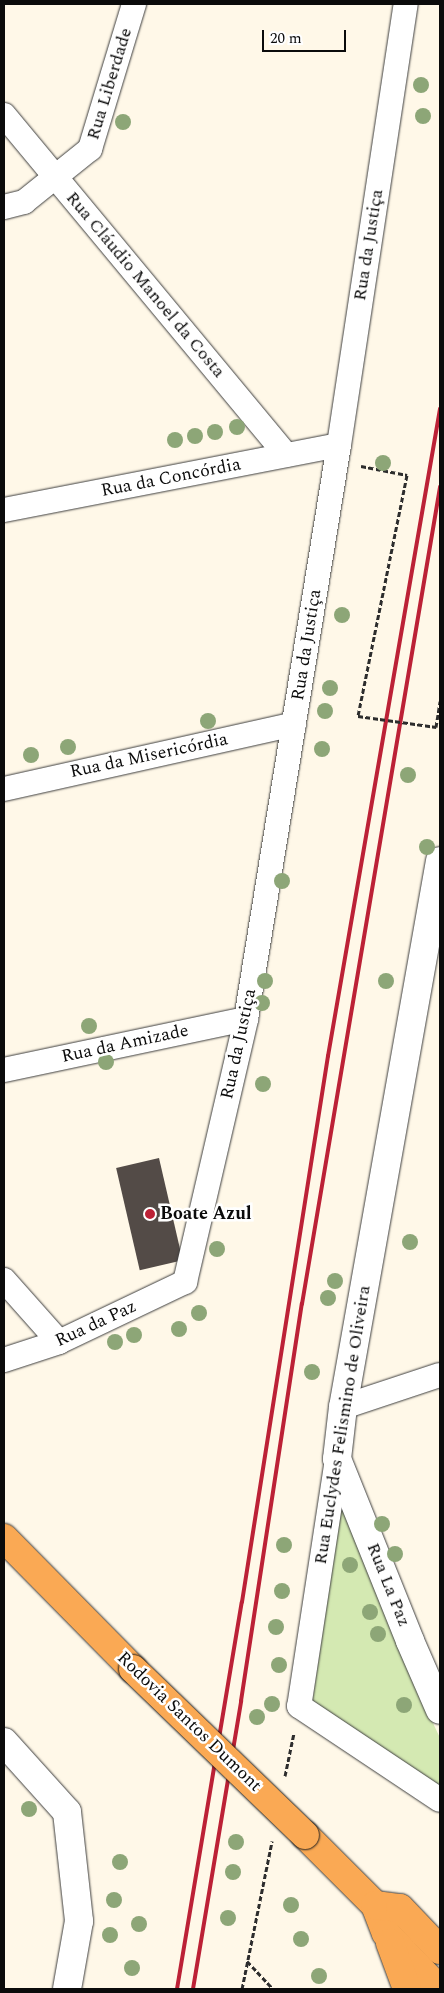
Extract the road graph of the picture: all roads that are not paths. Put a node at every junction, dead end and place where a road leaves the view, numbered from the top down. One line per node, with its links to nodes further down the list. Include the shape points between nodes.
1 (134, 4): 4 (street, Rua Liberdade, via 90,149)
2 (406, 4): 6 (street, Rua da Justiça)
3 (4, 115): 4 (street, Rua Cláudio Manoel da Costa)
4 (56, 177): 5 (street, Rua Liberdade, via 24,202); 7 (street, Rua Cláudio Manoel da Costa)
5 (4, 207)
6 (337, 453): 7 (street, Rua da Concórdia); 9 (street, Rua da Justiça)
7 (286, 455): 8 (street, Rua da Concórdia)
8 (4, 510)
9 (294, 724): 10 (street, Rua da Misericórdia); 12 (street, Rua da Justiça)
10 (4, 789)
11 (440, 861): 19 (street, Rua Euclydes Felismino de Oliveira)
12 (246, 1019): 13 (street, Rua da Amizade); 15 (street, Rua da Justiça)
13 (4, 1070)
14 (4, 1280): 16 (street)
15 (185, 1282): 16 (street, Rua da Paz)
16 (59, 1342): 17 (street, Rua da Paz)
17 (4, 1360)
18 (440, 1375): 19 (street)
19 (343, 1407): 20 (street, Rua Euclydes Felismino de Oliveira)
20 (337, 1459): 22 (street, Rua La Paz); 24 (street, Rua Euclydes Felismino de Oliveira, via 299,1706)
21 (4, 1538): 25 (highway, Rodovia Santos Dumont, bridge)
22 (440, 1710)
23 (4, 1742): 28 (street, via 67,1812 79,1920)
24 (440, 1800)
25 (375, 1905): 26 (highway, Rodovia Santos Dumont); 27 (highway, via 400,1908)
26 (386, 1933): 29 (highway); 30 (highway, Rodovia Santos Dumont)
27 (440, 1950)
28 (68, 1989)
29 (407, 1989)
30 (439, 1989)

